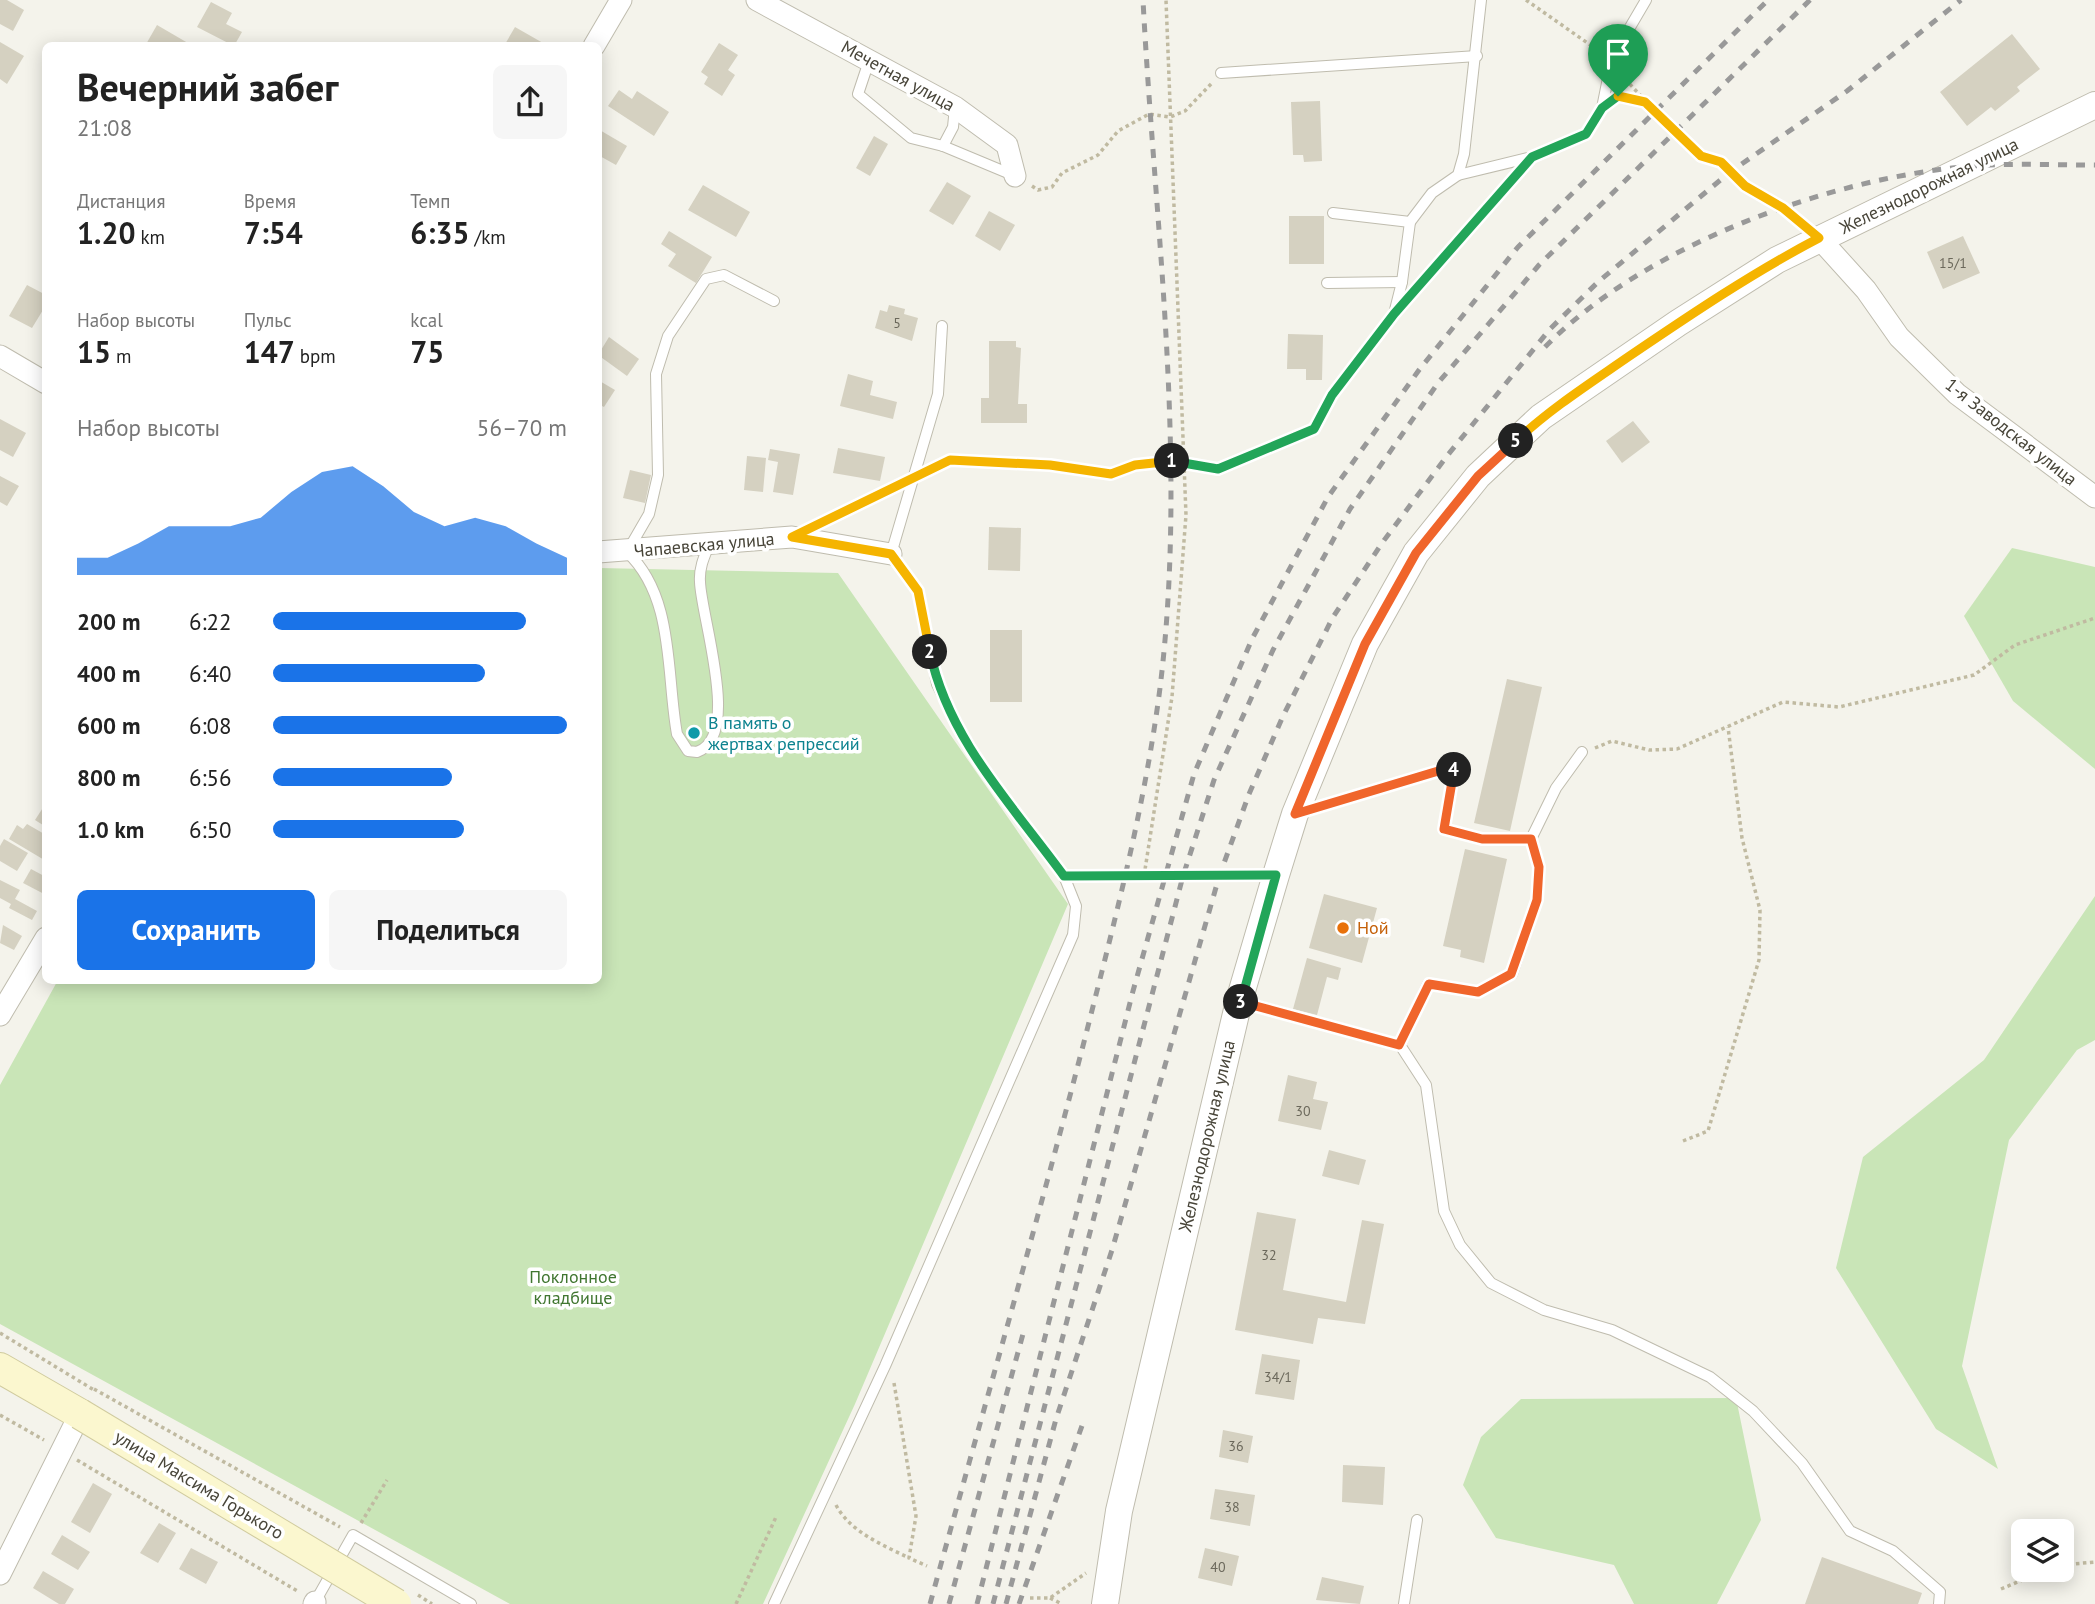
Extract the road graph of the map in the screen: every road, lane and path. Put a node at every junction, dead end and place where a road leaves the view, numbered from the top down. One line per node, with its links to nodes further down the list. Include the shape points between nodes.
1 (621, 0): 7 (street)
2 (757, 0): 9 (street, Мечетная улица)
3 (1166, 0): 16 (path)
4 (1481, 0): 8 (lane)
5 (1526, 0): 10 (path, via 1580,41)
6 (1646, 0): 10 (lane)
7 (596, 42)
8 (1477, 56): 11 (lane); 19 (lane)
9 (870, 58): 14 (street, Мечетная улица); 17 (lane, via 858,94 911,138)
10 (1612, 58): 12 (path); 15 (lane)
11 (1221, 73): 16 (path, via 1185,111)
12 (1645, 102): 15 (path, via 1618,96); 23 (path, via 1701,156 1721,162 1745,186 1783,208)
13 (2095, 105): 23 (street, Железнодорожная улица)
14 (955, 107): 17 (lane, via 953,127); 20 (street, Мечетная улица, via 1006,145)
15 (1602, 108): 18 (lane, via 1586,134)
16 (1170, 117): 20 (path, via 1149,114 1118,131 1098,155 1062,173 1052,187 1038,190); 32 (path)
17 (943, 146): 20 (lane)
18 (1532, 157): 19 (lane); 27 (lane)
19 (1458, 174): 22 (lane, via 1432,192)
20 (1015, 176)
21 (1333, 214): 22 (lane)
22 (1410, 222): 24 (lane)
23 (1819, 238): 34 (street, 1-я Заводская улица, via 1866,290 1899,337 1957,394); 43 (street, Железнодорожная улица, via 1689,316 1541,417 1478,476 1416,553 1365,644)
24 (1402, 282): 25 (lane); 27 (lane)
25 (1327, 283)
26 (774, 301): 38 (lane, via 724,275 706,279 668,336 656,374 658,475 649,514)
27 (1394, 314): 31 (lane)
28 (942, 326): 33 (lane, via 938,394)
29 (0, 356): 30 (street)
30 (42, 381)
31 (1332, 395): 32 (path, via 1314,429 1218,469)
32 (1186, 463): 33 (path, via 1135,465 1111,474 1050,465 950,460); 47 (path, via 1172,697)
33 (916, 474): 35 (path, via 863,505 830,516); 39 (lane)
34 (2095, 497)
35 (792, 537): 36 (street, Чапаевская улица); 39 (street, Чапаевская улица)
36 (709, 545): 38 (street, Чапаевская улица); 38 (lane, via 699,579 718,716 714,738 697,752 688,751 677,734 659,600 649,576)
37 (602, 552): 38 (street, Чапаевская улица)
38 (627, 552)
39 (891, 554): 46 (lane, via 918,591 937,684 961,732 990,779)
40 (2095, 618): 41 (path, via 2015,645 1974,675 1839,707 1783,702)
41 (1728, 726): 42 (path, via 1677,749 1649,750 1612,741); 52 (path, via 1742,838 1760,910 1759,960 1708,1131)
42 (1582, 752): 44 (lane, via 1556,788)
43 (1295, 814): 44 (lane, via 1455,766 1444,829 1482,839); 45 (street, Железнодорожная улица)
44 (1531, 839): 51 (lane, via 1539,867 1537,900 1511,974 1478,992 1429,984)
45 (1276, 875): 47 (path); 49 (street, Железнодорожная улица)
46 (1064, 876): 47 (path); 54 (lane, via 1076,906 1073,935)
47 (1144, 876)
48 (42, 945): 50 (street)
49 (1239, 1001): 51 (lane); 66 (street, Железнодорожная улица)
50 (0, 1015)
51 (1399, 1045): 84 (lane, via 1426,1085 1444,1211 1460,1245 1491,1283 1544,1310 1612,1330 1710,1377 1753,1411 1802,1463 1850,1531 1894,1551 1940,1592)
52 (1683, 1141)
53 (0, 1334): 56 (path)
54 (885, 1366): 60 (lane); 64 (path, via 898,1397 916,1516)
55 (0, 1368): 56 (main road, улица Максима Горького)
56 (88, 1401): 58 (street); 63 (path); 77 (main road, улица Максима Горького, bridge)
57 (0, 1415): 58 (path)
58 (62, 1451): 70 (street); 75 (path)
59 (387, 1480): 63 (path)
60 (826, 1487): 64 (path, via 843,1519); 80 (lane)
61 (776, 1517): 79 (path)
62 (1417, 1520): 83 (lane)
63 (353, 1535): 69 (lane); 78 (lane)
64 (909, 1558): 68 (path)
65 (2095, 1562): 67 (path)
66 (1109, 1563): 74 (path); 82 (street, Железнодорожная улица)
67 (2074, 1564)
68 (927, 1566)
69 (332, 1572): 75 (lane); 76 (lane)
70 (0, 1574)
71 (2018, 1582): 72 (path)
72 (2001, 1589)
73 (1030, 1598): 74 (path)
74 (1051, 1598): 81 (path)
75 (314, 1603)
76 (385, 1604)
77 (396, 1604)
78 (471, 1604)
79 (736, 1604)
80 (774, 1604)
81 (1062, 1604)
82 (1105, 1604)
83 (1404, 1604)
84 (1939, 1604)

